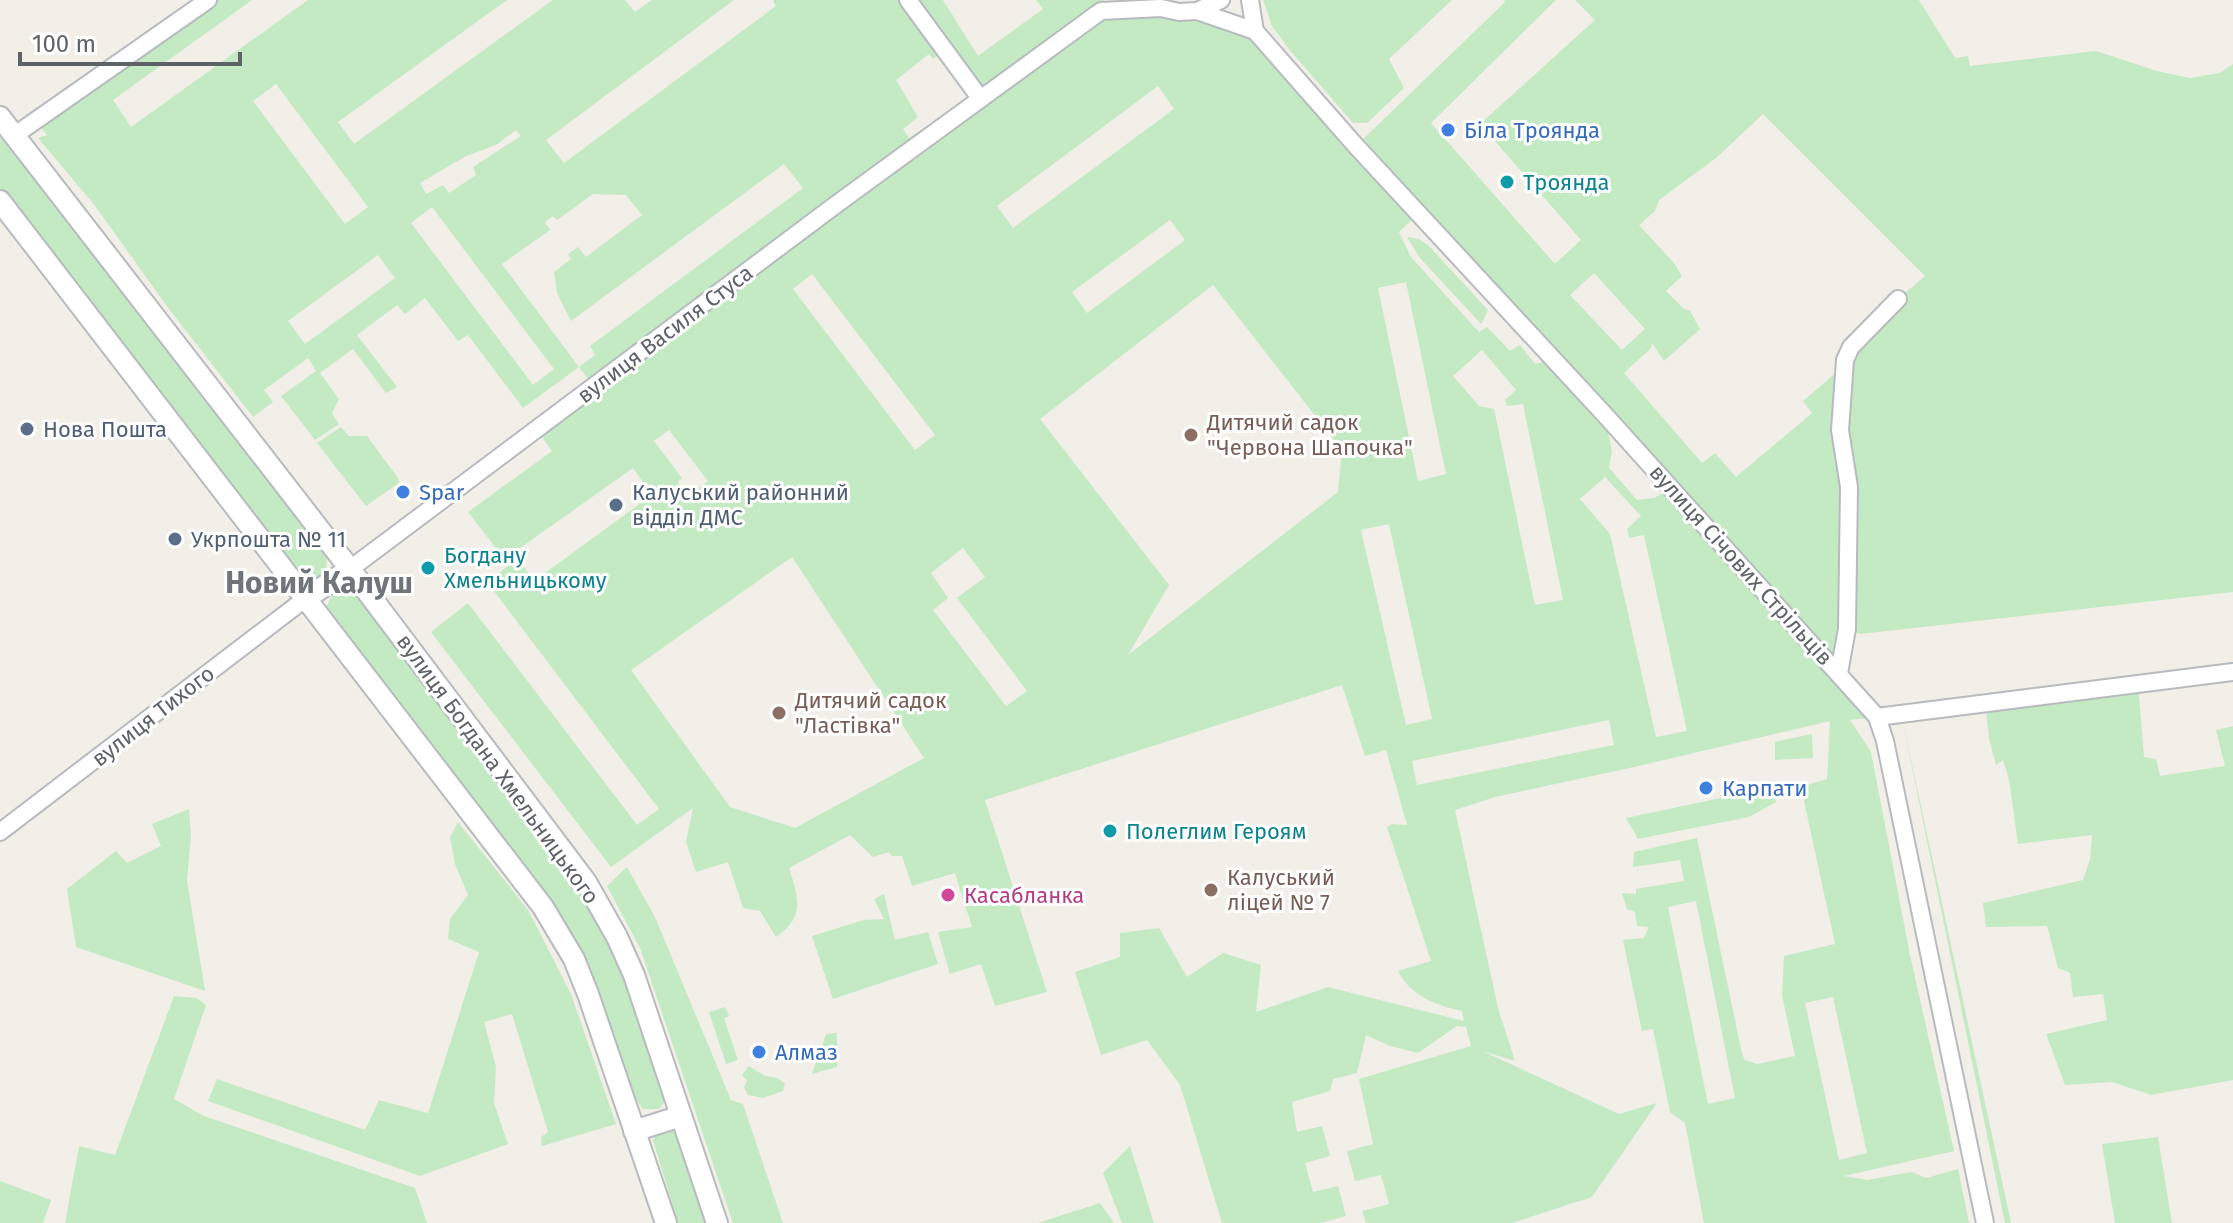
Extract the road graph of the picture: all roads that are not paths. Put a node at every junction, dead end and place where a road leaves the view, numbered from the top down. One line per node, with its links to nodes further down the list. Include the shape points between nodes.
1 (208, 0): 11 (street)
2 (908, 0): 9 (street)
3 (1221, 0): 7 (street)
4 (1250, 0): 8 (street)
5 (1155, 4): 6 (street, вулиця Василя Стуса); 7 (street, вулиця Василя Стуса)
6 (1103, 5): 9 (street, вулиця Василя Стуса)
7 (1197, 11): 8 (street, вулиця Січових Стрільців)
8 (1255, 31): 17 (street, вулиця Січових Стрільців)
9 (980, 98): 14 (street, вулиця Василя Стуса)
10 (0, 117): 11 (street, вулиця Богдана Хмельницького)
11 (15, 135): 14 (street, вулиця Богдана Хмельницького)
12 (0, 201): 15 (street, вулиця Богдана Хмельницького)
13 (1898, 299): 17 (street, via 1845,360 1840,430 1849,487 1847,629)
14 (350, 569): 15 (street); 20 (street, вулиця Богдана Хмельницького, via 586,882 634,975)
15 (305, 599): 19 (street, вулиця Тихого); 21 (street, вулиця Богдана Хмельницького, via 543,907 574,959)
16 (2233, 672): 18 (street)
17 (1839, 673): 18 (street, вулиця Січових Стрільців)
18 (1877, 717): 24 (street, вулиця Січових Стрільців)
19 (0, 832)
20 (681, 1116): 21 (street); 23 (street, вулиця Богдана Хмельницького)
21 (634, 1131): 22 (street, вулиця Богдана Хмельницького)
22 (666, 1223)
23 (717, 1223)
24 (1985, 1223)

